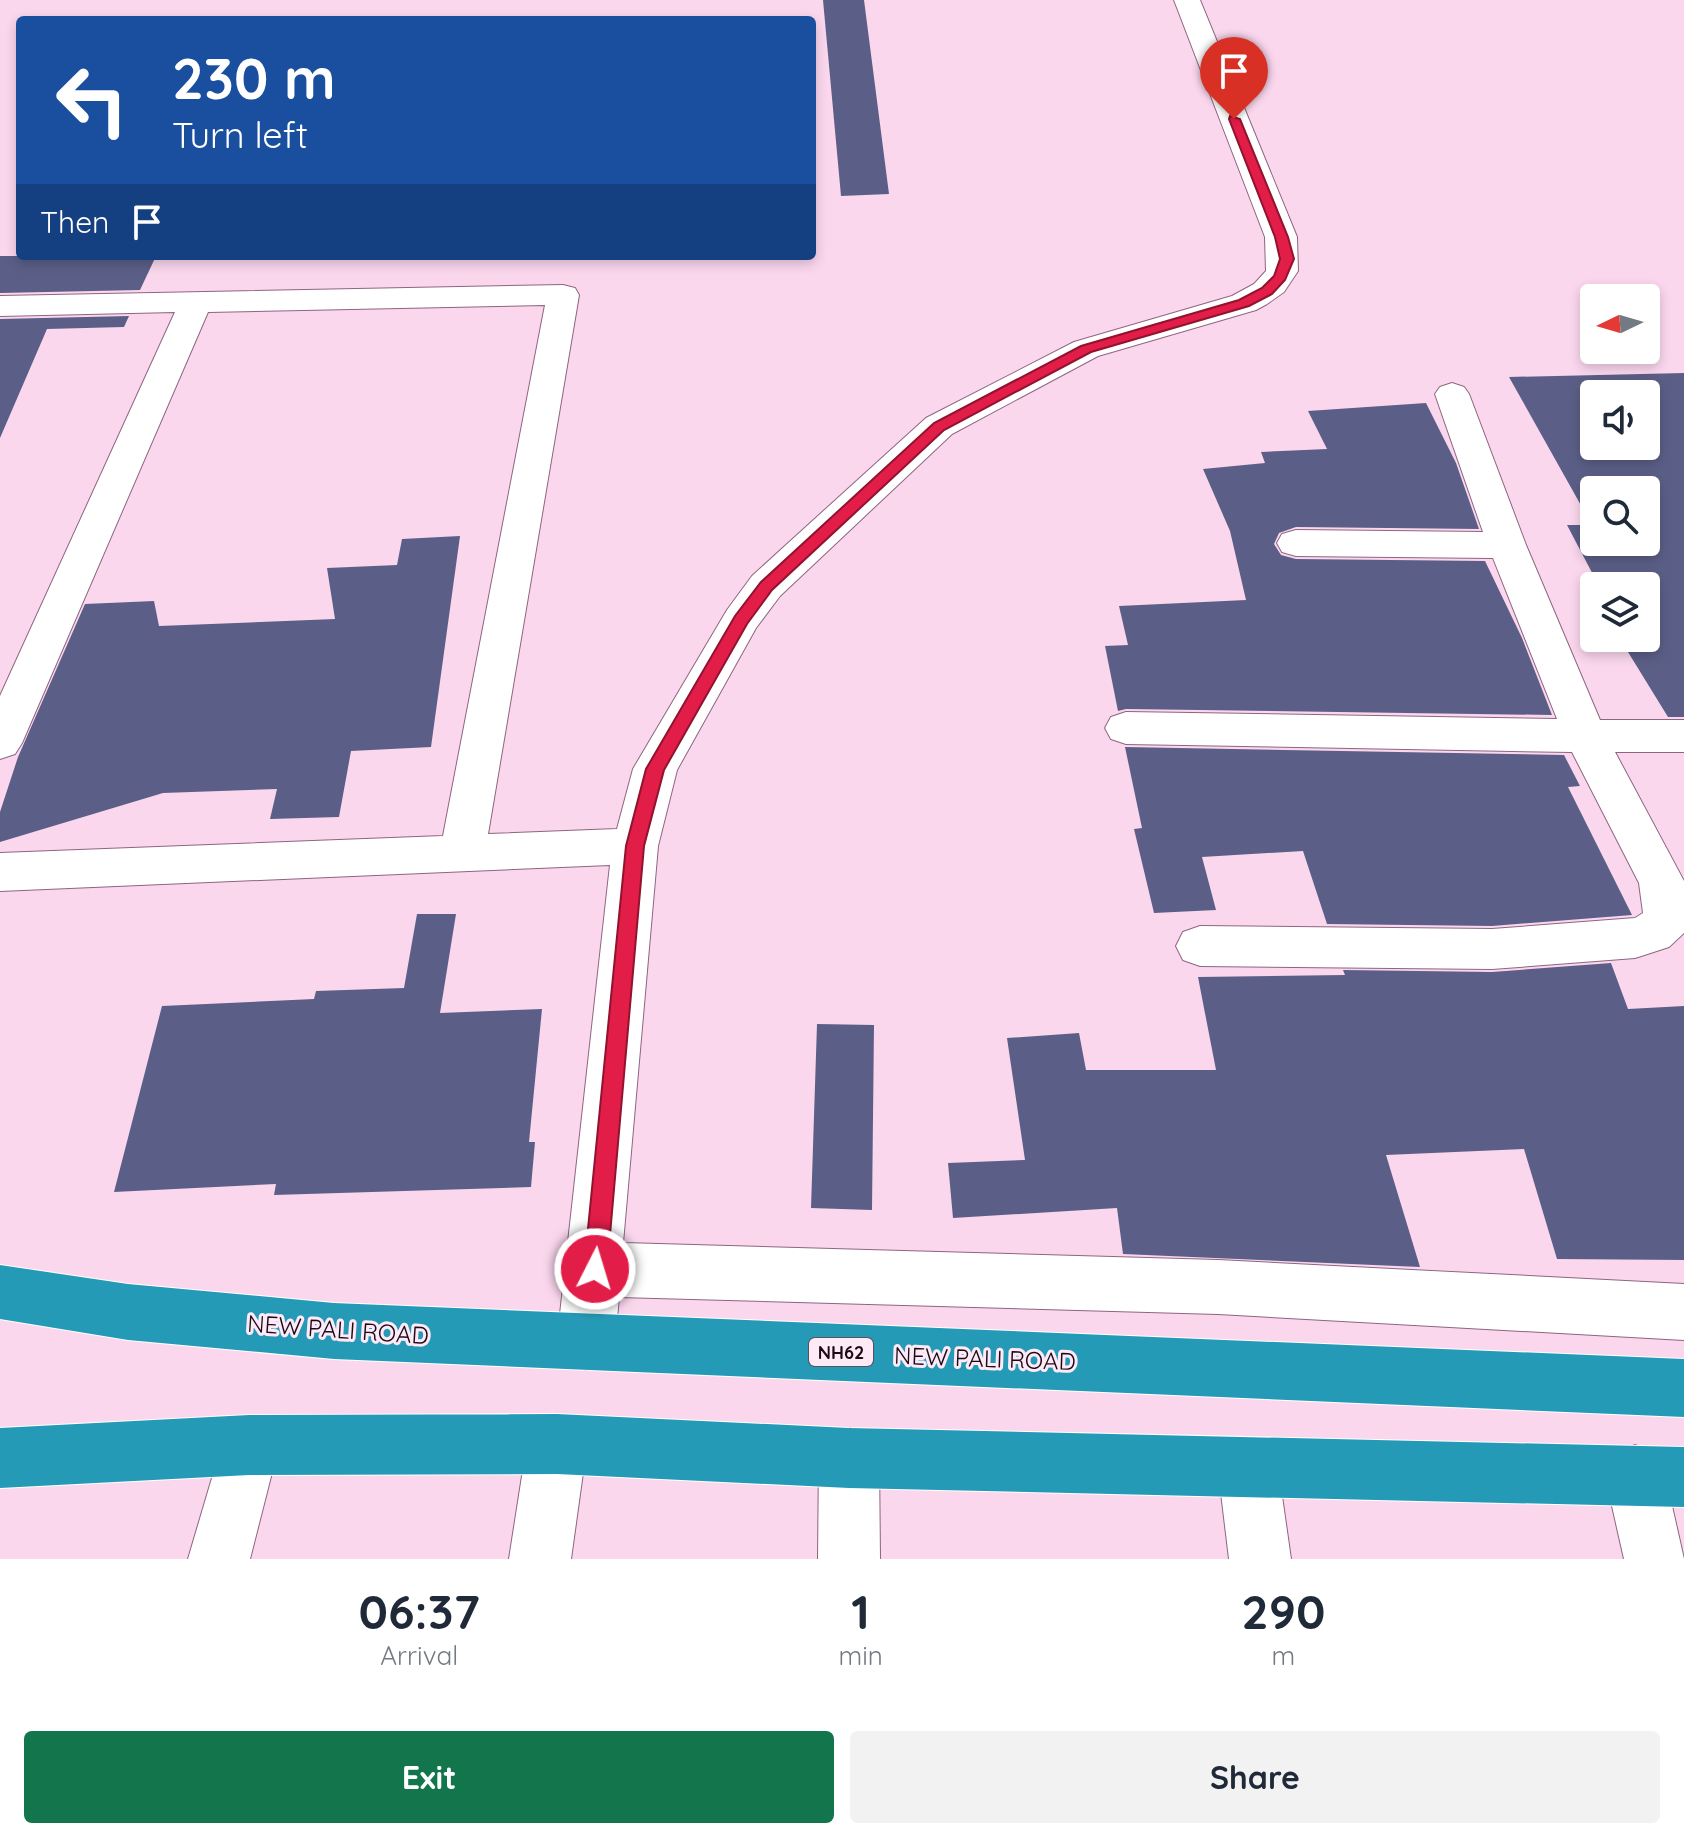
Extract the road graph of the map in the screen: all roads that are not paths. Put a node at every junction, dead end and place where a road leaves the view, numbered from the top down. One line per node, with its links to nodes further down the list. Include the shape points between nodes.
1 (1187, 0): 11 (street, via 1281,237 1287,259 1280,277 1244,303 1086,349 939,426 766,586 741,620 655,769)
2 (196, 302): 3 (street); 10 (street); 12 (street, via 563,295)
3 (0, 306)
4 (1452, 394): 6 (street)
5 (1296, 543): 6 (street)
6 (1507, 545): 8 (street)
7 (1126, 728): 8 (street)
8 (1585, 736): 9 (street); 14 (street, via 1662,883 1666,922 1652,933 1492,949)
9 (1684, 736)
10 (0, 743)
11 (635, 846): 12 (street); 15 (street)
12 (462, 855): 13 (street)
13 (0, 872)
14 (1200, 946)
15 (595, 1269): 17 (street, via 1218,1287); 18 (street)
16 (0, 1292): 18 (highway, NEW PALI ROAD / NH62, via 128,1312 334,1331)
17 (1684, 1312)
18 (586, 1341): 19 (highway, NEW PALI ROAD / NH62)
19 (1684, 1388)
20 (557, 1444): 21 (highway); 23 (highway); 27 (street)
21 (249, 1445): 22 (highway); 26 (street)
22 (0, 1458)
23 (849, 1458): 24 (highway); 28 (street)
24 (1248, 1468): 25 (highway); 29 (street)
25 (1660, 1476): 30 (street)
26 (219, 1559)
27 (540, 1559)
28 (849, 1559)
29 (1260, 1559)
30 (1655, 1559)

